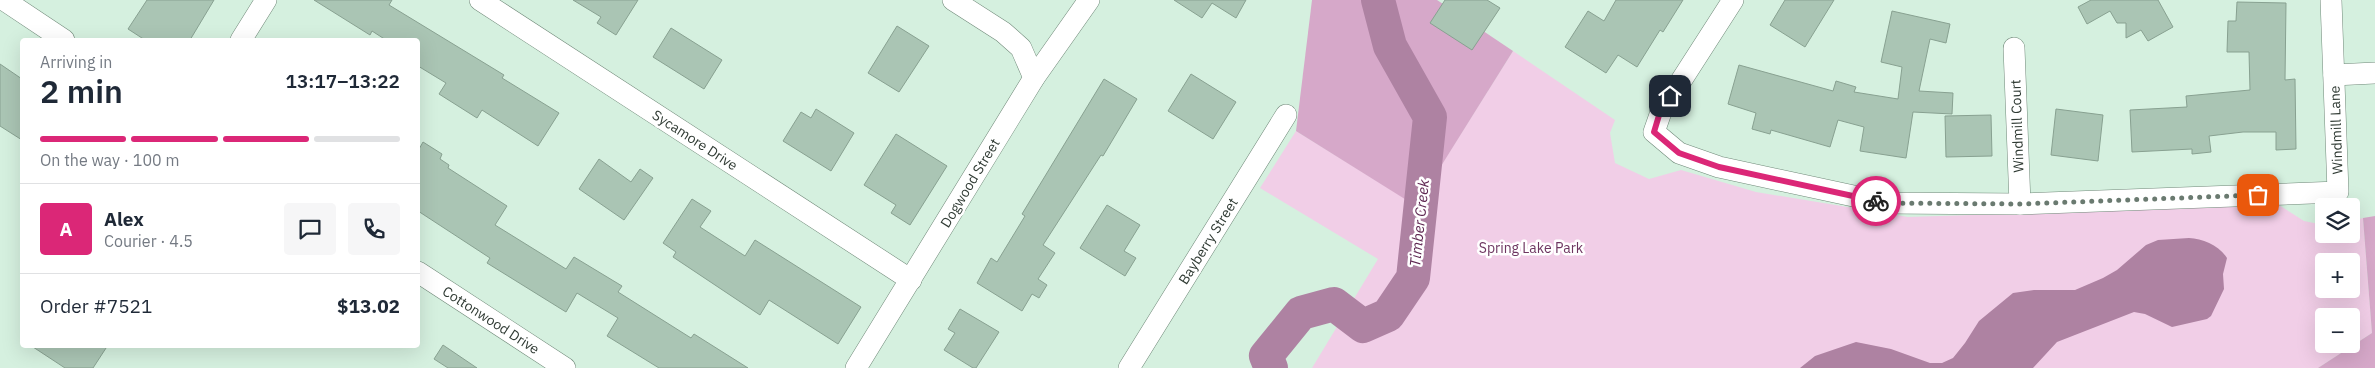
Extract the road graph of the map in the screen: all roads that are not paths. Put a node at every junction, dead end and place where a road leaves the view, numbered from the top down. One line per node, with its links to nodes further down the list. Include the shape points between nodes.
1 (4, 0): 8 (street)
2 (266, 0): 9 (street)
3 (480, 0): 17 (street, Sycamore Drive)
4 (953, 0): 13 (street, via 1022,48)
5 (1089, 0): 13 (street, Dogwood Street)
6 (1733, 0): 15 (street, Windmill Lane, via 1660,112 1654,132 1679,153 1719,167 1886,203)
7 (2331, 0): 12 (street, Windmill Lane)
8 (61, 38)
9 (242, 38)
10 (2014, 48): 15 (street, Windmill Court)
11 (2375, 73): 12 (street)
12 (2334, 76): 15 (street, Windmill Lane, via 2338,192)
13 (1034, 78): 17 (street, Dogwood Street)
14 (1286, 115): 20 (street, Bayberry Street)
15 (2020, 204)
16 (420, 273): 18 (street, Cottonwood Drive)
17 (911, 280): 19 (street, Dogwood Street)
18 (565, 368)
19 (856, 368)
20 (1129, 368)

